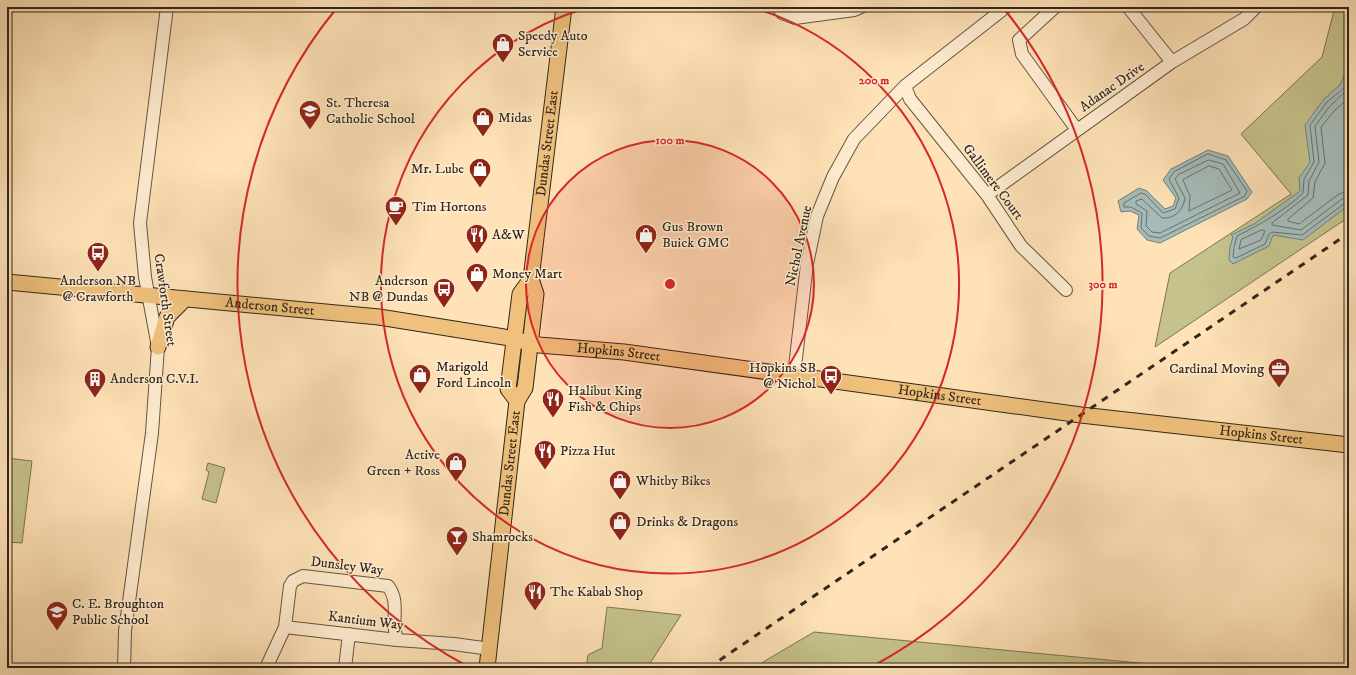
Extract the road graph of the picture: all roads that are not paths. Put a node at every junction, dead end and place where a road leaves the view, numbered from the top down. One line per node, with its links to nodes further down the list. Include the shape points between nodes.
1 (167, 7): 16 (street, Crawforth Street, via 140,223 145,276)
2 (564, 7): 13 (main road, Dundas Street East)
3 (778, 7): 4 (street, via 788,16 795,18)
4 (861, 7)
5 (1006, 7): 10 (street, Nichol Avenue)
6 (1055, 7): 11 (street, via 1019,40 1019,44 1022,54)
7 (1128, 7): 9 (street)
8 (1256, 7): 9 (street, Adanac Drive, via 1244,19)
9 (1172, 62): 11 (street, Adanac Drive)
10 (904, 86): 12 (street, Gallimere Court, via 910,100); 21 (street, Nichol Avenue, via 854,140 833,177 817,216 807,264)
11 (1077, 130): 12 (street, Adanac Drive)
12 (987, 195): 15 (street, Gallimere Court, via 1021,246)
13 (531, 279): 18 (main road, Dundas Street East, via 520,294); 19 (main road, Dundas Street East, via 536,294)
14 (7, 282): 16 (main road, Anderson Street)
15 (1066, 290)
16 (150, 294): 17 (main road, Anderson Street); 20 (street, Crawforth Street)
17 (185, 299): 18 (main road, Anderson Street, via 379,317); 20 (main road, via 167,317)
18 (514, 339): 19 (main road, Anderson Street); 22 (main road, Dundas Street East, via 508,389)
19 (530, 342): 21 (main road, Hopkins Street); 22 (main road, Dundas Street East, via 525,388)
20 (158, 347): 28 (street, Crawforth Street, via 152,433 126,631)
21 (794, 375): 23 (main road, Hopkins Street, via 1081,415)
22 (517, 401): 27 (main road, Dundas Street East)
23 (1349, 445)
24 (285, 627): 25 (street, Kantium Way); 26 (street, Dunsley Way, via 290,586 293,581 303,576 388,586 394,594 393,629); 29 (street)
25 (349, 634): 26 (street, Kantium Way); 30 (street)
26 (397, 640): 27 (street, Kantium Way)
27 (490, 649): 31 (main road, Dundas Street East)
28 (124, 668)
29 (266, 668)
30 (345, 668)
31 (487, 668)

